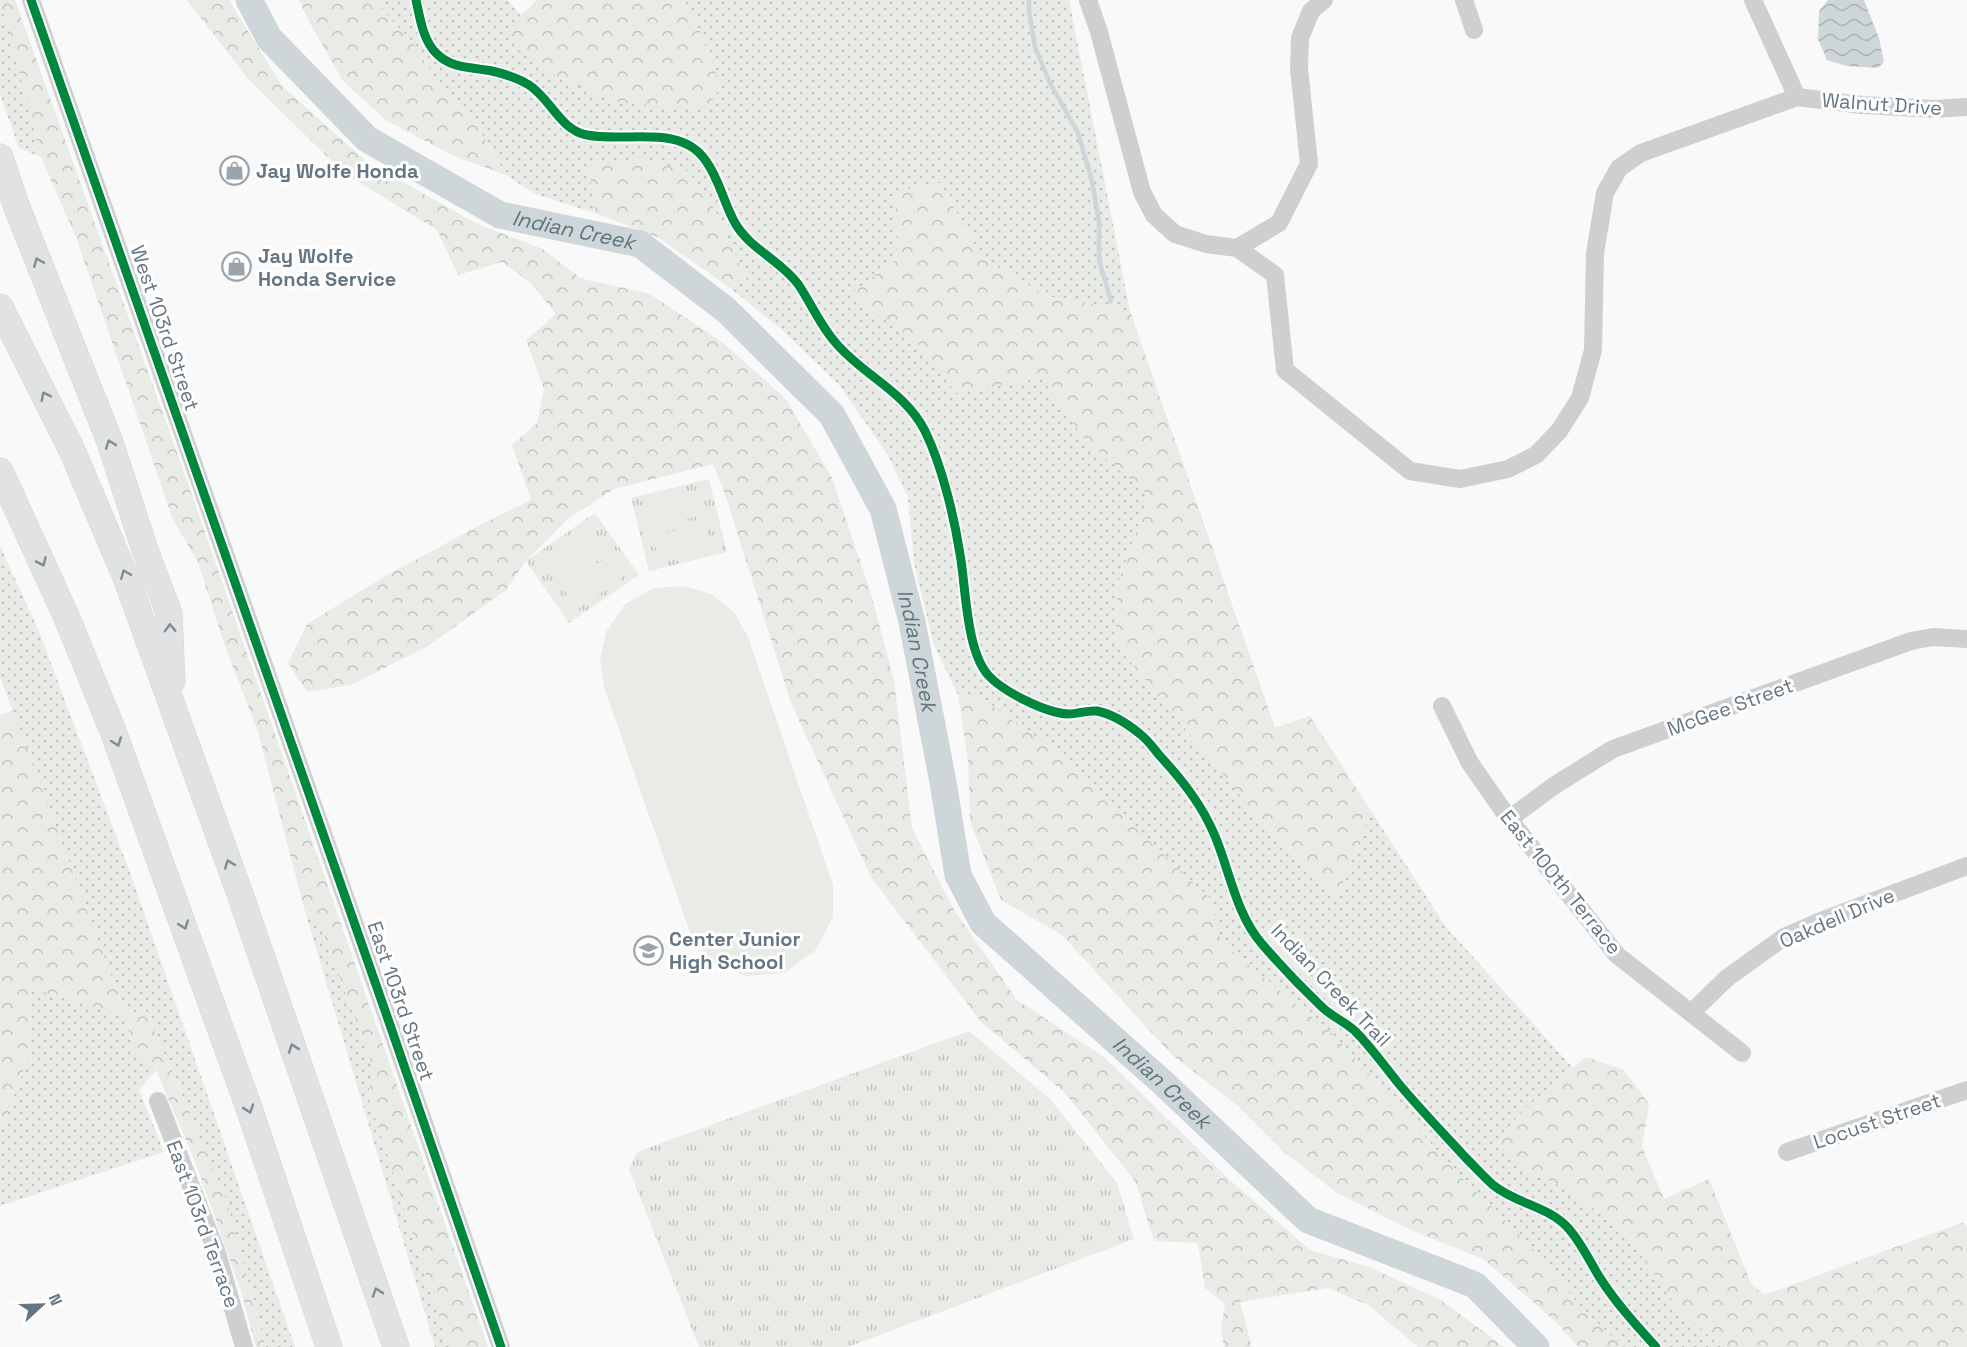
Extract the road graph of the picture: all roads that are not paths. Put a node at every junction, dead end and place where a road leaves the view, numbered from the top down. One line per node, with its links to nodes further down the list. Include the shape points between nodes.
1 (31, 0): 15 (street, West 103rd Street)
2 (1088, 0): 10 (street, via 1142,192 1154,215 1175,234)
3 (1324, 0): 10 (street, via 1311,10 1300,38 1299,68 1310,164 1279,223)
4 (1464, 0): 6 (street)
5 (1753, 0): 7 (street)
6 (1474, 30)
7 (1797, 97): 8 (street, Walnut Drive, via 1872,106); 10 (street, via 1641,153 1619,168 1605,194 1597,243 1593,350 1580,398 1559,431 1536,455 1508,469 1460,479 1410,471 1285,370 1275,276)
8 (1967, 107)
9 (0, 157): 17 (highway, one-way to 9, via 169,613 110,442 15,205)
10 (1237, 249)
11 (0, 307): 17 (highway, one-way to 11, via 100,513)
12 (0, 471): 13 (highway)
13 (9, 506): 26 (highway, one-way to 26, via 67,618 113,731 241,1086)
14 (1967, 639): 18 (street, McGee Street, via 1933,637 1911,641 1613,749)
15 (265, 668): 28 (street, East 103rd Street)
16 (1442, 706): 18 (street, East 100th Terrace, via 1470,763)
17 (173, 708): 27 (highway, one-way to 17)
18 (1509, 819): 20 (street, East 100th Terrace, via 1617,955)
19 (1967, 866): 20 (street, Oakdell Drive, via 1784,937 1727,978)
20 (1691, 1014): 21 (street, East 100th Terrace)
21 (1742, 1053)
22 (1967, 1090): 24 (street, Locust Street)
23 (158, 1101): 25 (street, East 103rd Terrace, via 217,1253)
24 (1787, 1152)
25 (244, 1347)
26 (329, 1347)
27 (396, 1347)
28 (501, 1347)

